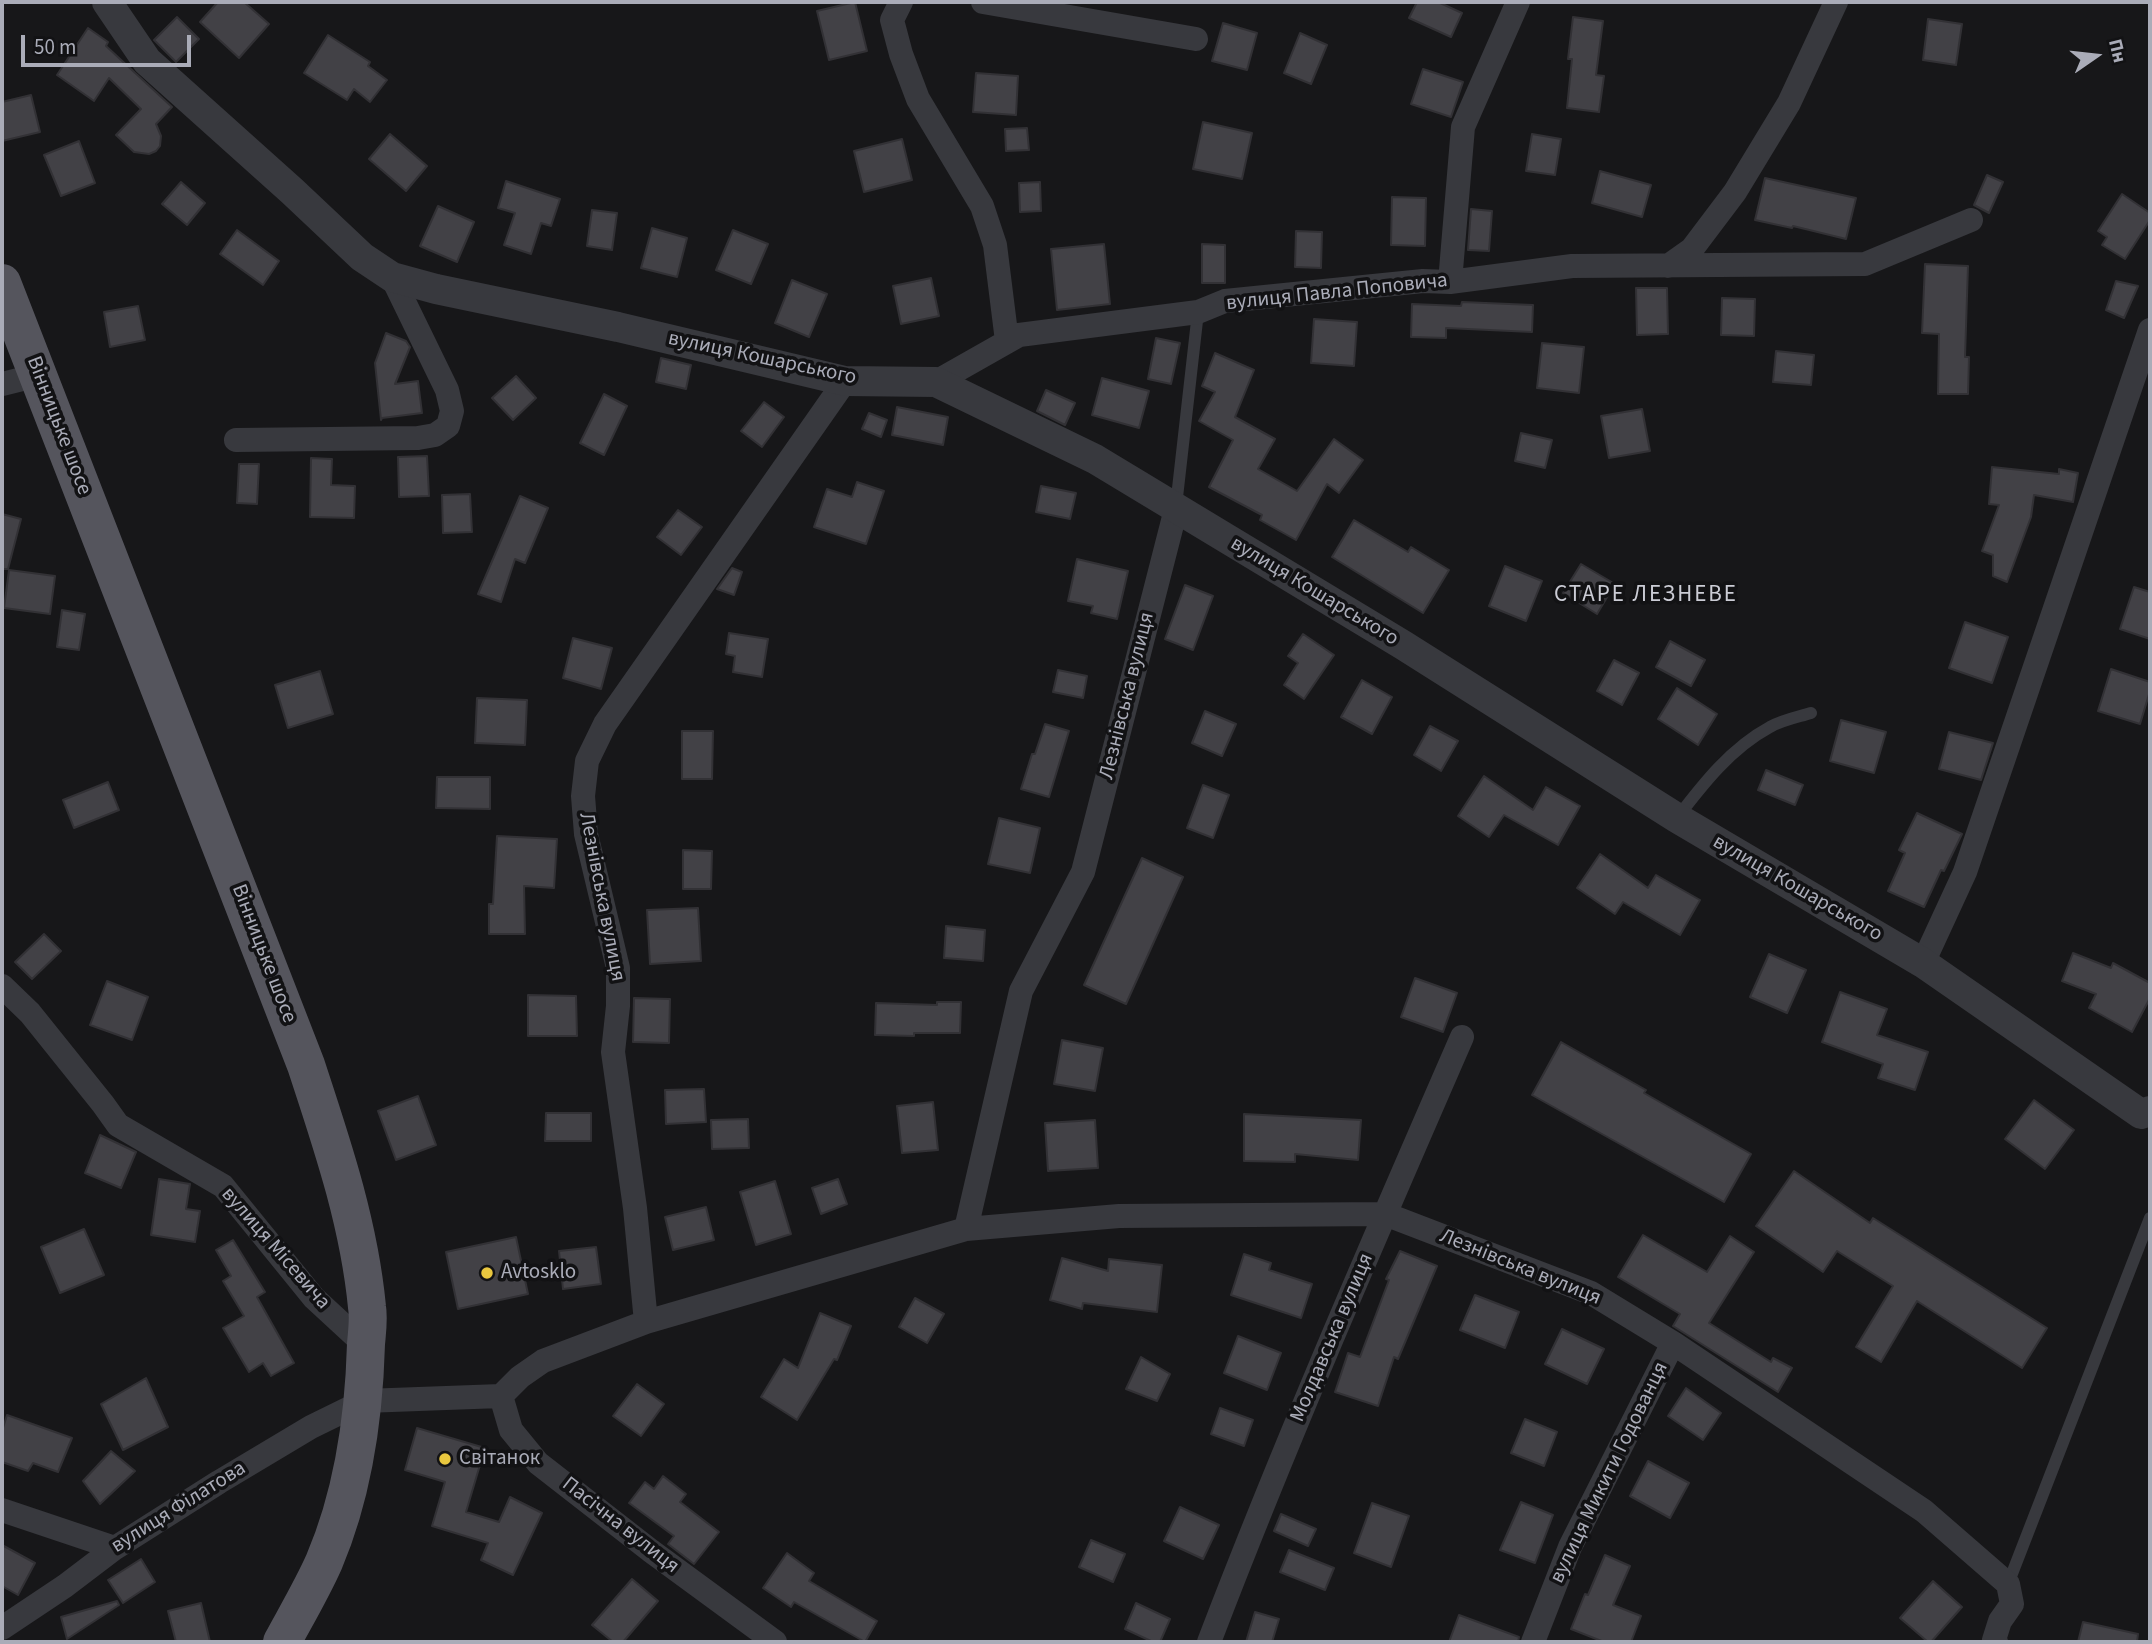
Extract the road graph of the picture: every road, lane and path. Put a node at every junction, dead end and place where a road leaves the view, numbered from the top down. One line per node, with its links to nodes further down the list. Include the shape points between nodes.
1 (107, 2): 9 (street, вулиця Кошарського, via 147,61 362,257)
2 (901, 2): 14 (street, via 892,20 914,88 982,206 995,245)
3 (983, 2): 6 (street)
4 (1518, 2): 10 (street, via 1463,127)
5 (1836, 2): 8 (street, via 1789,103 1735,192 1692,249)
6 (1196, 39)
7 (1972, 220): 8 (street, вулиця Павла Поповича, via 1865,264)
8 (1668, 266): 10 (street, вулиця Павла Поповича, via 1572,266)
9 (392, 277): 16 (street, вулиця Кошарського); 19 (street, via 447,390 452,411 447,426 435,435 418,438)
10 (1450, 282): 12 (street, вулиця Павла Поповича, via 1225,301)
11 (2, 283): 15 (main road, Вінницьке шосе)
12 (1198, 312): 14 (street, вулиця Павла Поповича, via 1020,335); 20 (lane, Лезнівська вулиця)
13 (2150, 330): 23 (street, via 1965,872)
14 (1007, 341): 17 (street, вулиця Павла Поповича)
15 (38, 375): 18 (street); 32 (main road, Вінницьке шосе, via 306,1065 339,1164 363,1275 368,1310)
16 (845, 381): 17 (street, вулиця Кошарського); 30 (street, Лезнівська вулиця, via 606,724 587,761 583,796 586,834 618,968 613,1052)
17 (936, 382): 20 (street, вулиця Кошарського, via 1095,459)
18 (2, 384)
19 (236, 440)
20 (1176, 509): 22 (street, вулиця Кошарського); 29 (street, Лезнівська вулиця, via 1083,872 1021,991)
21 (1811, 713): 22 (lane, via 1772,726 1748,741 1710,775)
22 (1677, 818): 23 (street, вулиця Кошарського)
23 (1923, 963): 26 (street, вулиця Кошарського)
24 (2, 985): 32 (street, вулиця Місевича, via 30,1013 118,1125 223,1186 314,1298)
25 (1462, 1037): 27 (street, Молдавська вулиця)
26 (2147, 1118)
27 (1385, 1214): 29 (street, Лезнівська вулиця, via 1119,1216); 31 (street, Лезнівська вулиця, via 1591,1293); 41 (street, Молдавська вулиця)
28 (2150, 1217): 37 (lane)
29 (966, 1229): 30 (street, Лезнівська вулиця)
30 (646, 1322): 33 (street, Лезнівська вулиця, via 543,1361)
31 (1673, 1343): 37 (street, Лезнівська вулиця, via 1924,1511); 42 (street, вулиця Микити Годованця, via 1570,1547)
32 (366, 1346): 34 (main road, Вінницьке шосе)
33 (501, 1396): 34 (street); 40 (street, Пасічна вулиця, via 511,1430 538,1463 650,1552)
34 (364, 1401): 36 (street, вулиця Філатова, via 311,1427); 39 (main road, Вінницьке шосе, via 345,1499 324,1562)
35 (2, 1510): 36 (street)
36 (115, 1548): 38 (street, вулиця Філатова)
37 (2008, 1584): 43 (street, via 2012,1604 2000,1620)
38 (2, 1628)
39 (282, 1642)
40 (775, 1642)
41 (1209, 1642)
42 (1533, 1642)
43 (1993, 1642)

